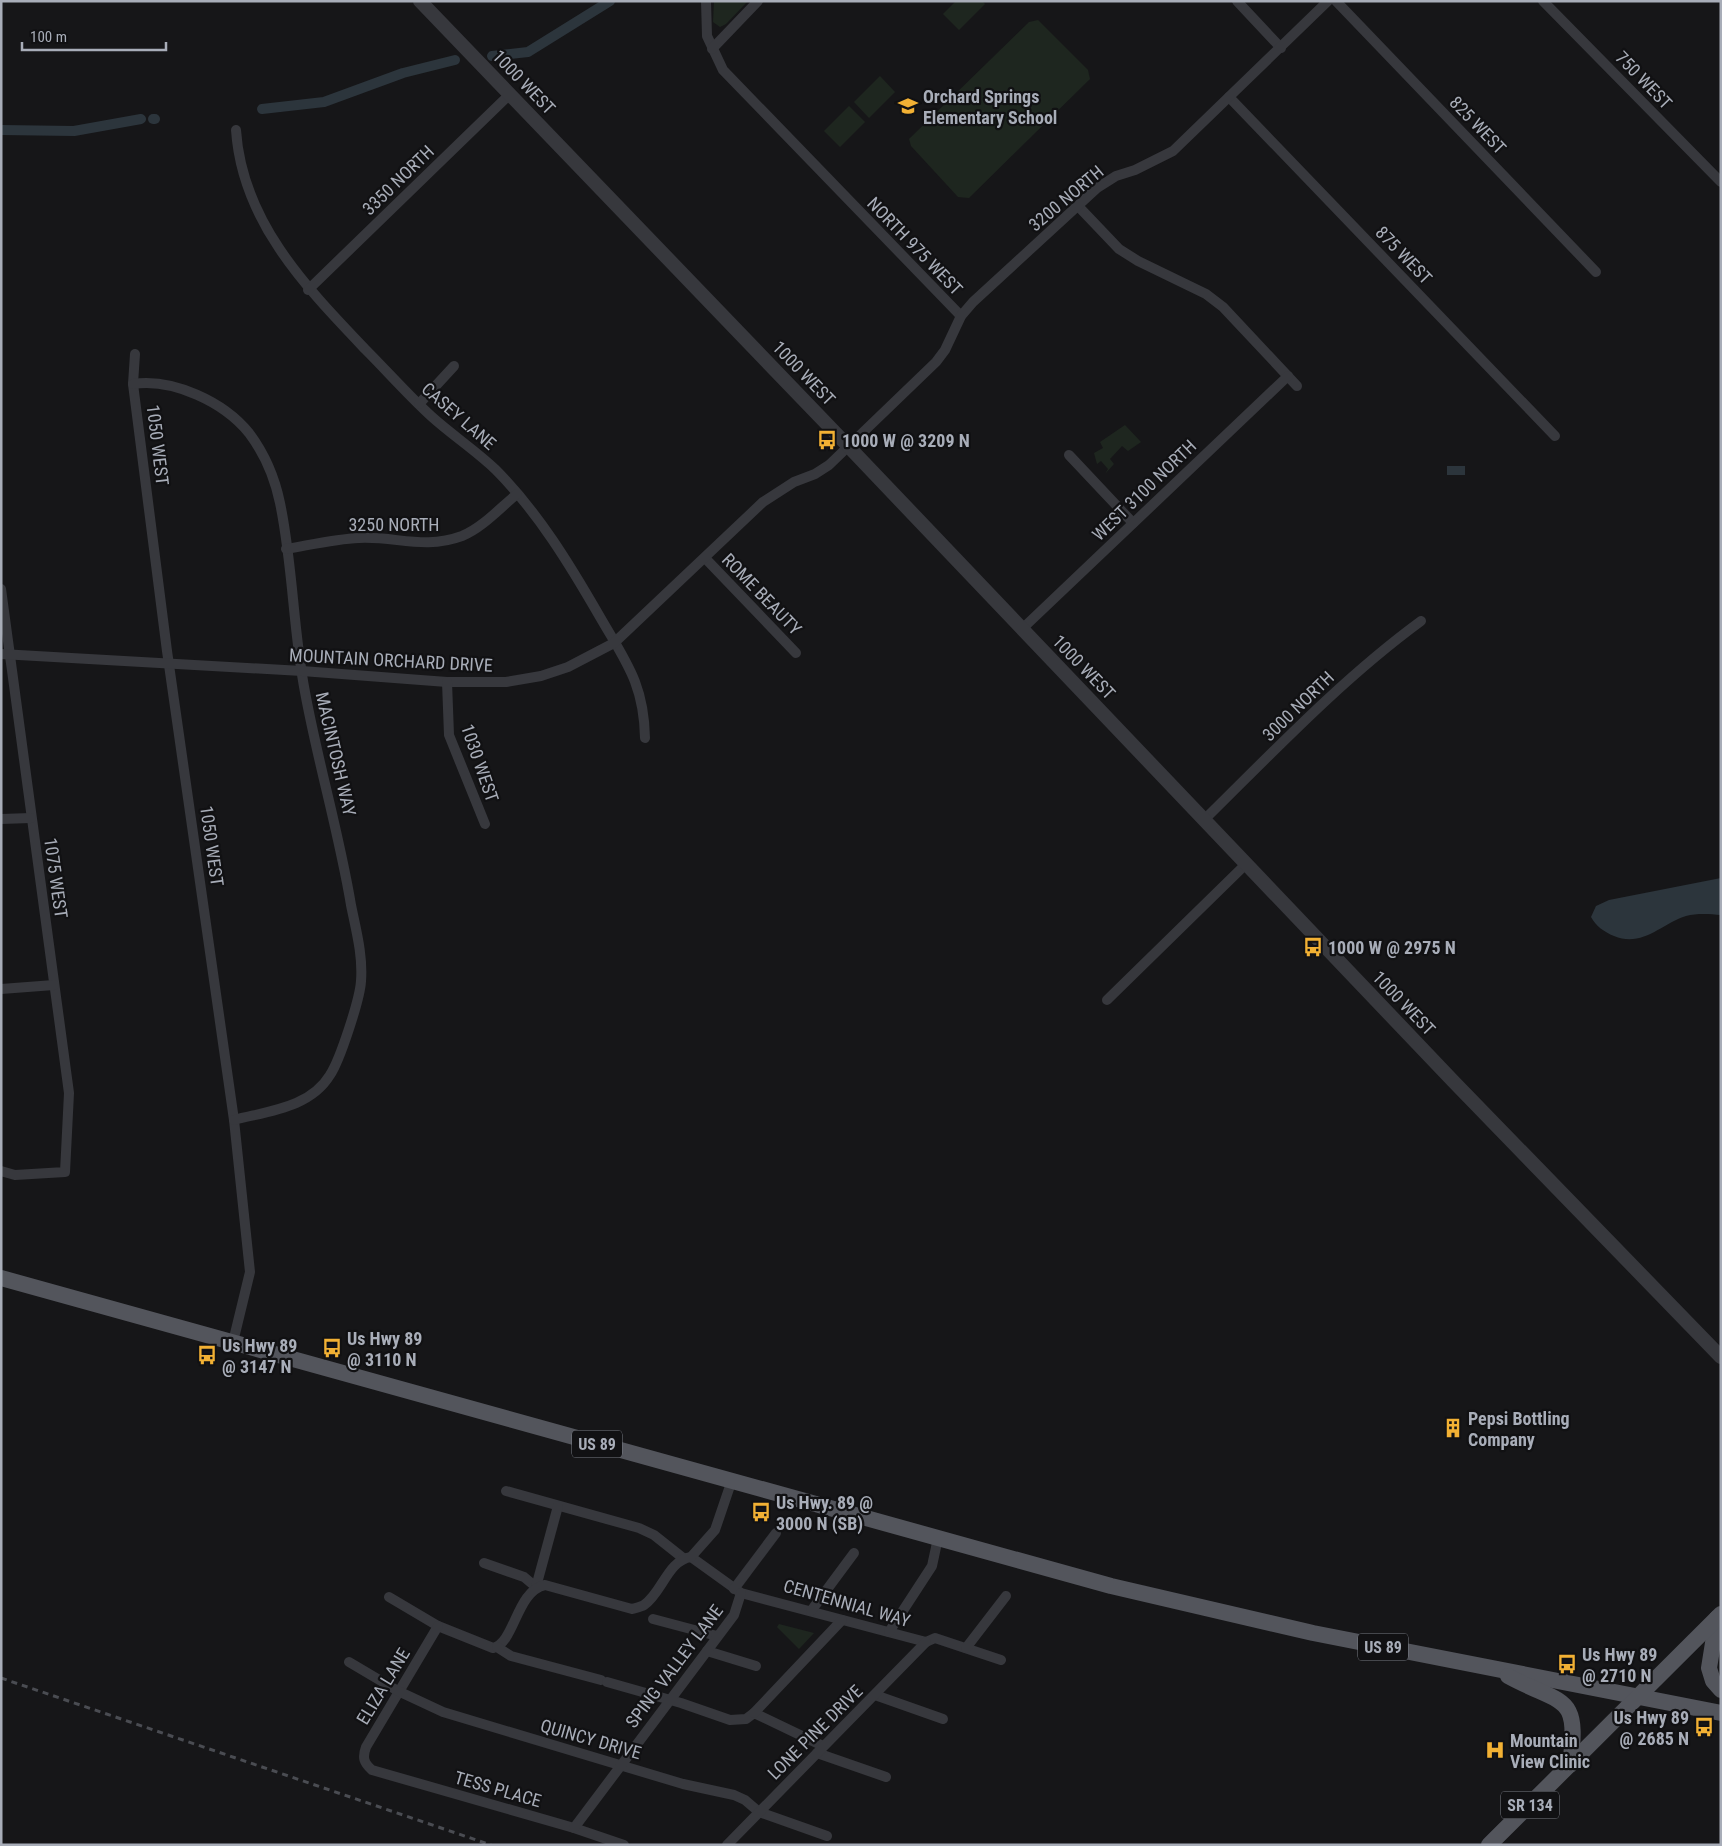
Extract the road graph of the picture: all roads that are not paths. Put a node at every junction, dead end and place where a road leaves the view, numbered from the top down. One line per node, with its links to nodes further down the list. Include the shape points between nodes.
1 (420, 1): 10 (street, 1000 WEST)
2 (706, 1): 9 (street, NORTH 975 WEST, via 707,36)
3 (758, 1): 9 (street)
4 (1237, 1): 8 (street)
5 (1328, 1): 8 (street, 3200 NORTH)
6 (1336, 1): 15 (street, 825 WEST)
7 (1543, 1): 13 (street, 750 WEST)
8 (1281, 48): 11 (street, 3200 NORTH)
9 (712, 49): 17 (street, NORTH 975 WEST, via 723,70 742,92)
10 (510, 94): 16 (street, 3350 NORTH); 25 (street, 1000 WEST)
11 (1229, 98): 14 (street, 3200 NORTH, via 1173,151 1116,176); 24 (street, 875 WEST)
12 (236, 130): 16 (street, CASEY LANE, via 238,158 264,226)
13 (1721, 182)
14 (1078, 206): 17 (street, 3200 NORTH, via 985,290); 20 (street, via 1119,249 1206,294 1223,307)
15 (1596, 272)
16 (308, 290): 23 (street, CASEY LANE)
17 (961, 316): 25 (street, 3200 NORTH, via 946,350 936,362)
18 (135, 354): 21 (street, 1050 WEST)
19 (454, 366): 23 (street)
20 (1288, 376): 22 (street); 28 (street, WEST 3100 NORTH)
21 (134, 384): 29 (street, MACINTOSH WAY, via 150,381 178,387 214,403 249,433 270,470 280,503); 37 (street, 1050 WEST)
22 (1298, 386)
23 (419, 404): 27 (street, CASEY LANE, via 496,470)
24 (1555, 436)
25 (849, 447): 30 (street, MOUNTAIN ORCHARD DRIVE, via 815,474 794,482 763,502); 33 (street, 1000 WEST)
26 (1069, 455): 28 (street)
27 (517, 494): 29 (street, 3250 NORTH, via 464,535 444,541 431,544 357,538); 34 (street, CASEY LANE, via 567,560)
28 (1132, 523): 33 (street, WEST 3100 NORTH)
29 (286, 549): 38 (street, MACINTOSH WAY)
30 (705, 558): 34 (street, MOUNTAIN ORCHARD DRIVE); 35 (street, ROME BEAUTY)
31 (1, 589): 36 (street, 1075 WEST)
32 (1421, 621): 43 (street, 3000 NORTH, via 1354,674)
33 (1022, 629): 43 (street, 1000 WEST)
34 (614, 643): 39 (street, MOUNTAIN ORCHARD DRIVE, via 568,667 541,676 506,682); 40 (street, CASEY LANE, via 637,682 645,714)
35 (796, 653)
36 (6, 654): 37 (street, MOUNTAIN ORCHARD DRIVE); 41 (street, 1075 WEST)
37 (169, 664): 38 (street, MOUNTAIN ORCHARD DRIVE); 49 (street, 1050 WEST)
38 (302, 671): 39 (street, MOUNTAIN ORCHARD DRIVE); 49 (street, MACINTOSH WAY, via 342,850 361,958 361,982 355,1009 330,1075 314,1093 298,1104)
39 (447, 682): 44 (street, 1030 WEST, via 449,735)
40 (645, 738)
41 (31, 818): 42 (street); 46 (street, 1075 WEST)
42 (1, 819)
43 (1204, 820): 45 (street, 1000 WEST)
44 (485, 824)
45 (1246, 864): 48 (street); 53 (street, 1000 WEST)
46 (54, 985): 47 (street); 50 (street, 1075 WEST, via 69,1093 65,1172 15,1175)
47 (1, 989)
48 (1107, 1000)
49 (234, 1120): 52 (street, 1050 WEST, via 250,1272)
50 (1, 1171)
51 (1, 1278): 52 (main road, US 89)
52 (233, 1342): 54 (main road, US 89)
53 (1721, 1357)
54 (732, 1480): 58 (main road, US 89); 60 (street, via 715,1530)
55 (506, 1491): 56 (street, CENTENNIAL WAY)
56 (558, 1506): 60 (street, CENTENNIAL WAY, via 639,1528); 62 (street)
57 (776, 1533): 63 (street, SPING VALLEY LANE)
58 (938, 1538): 71 (street, via 932,1566); 80 (main road, US 89, via 1194,1607)
59 (854, 1553): 66 (street)
60 (687, 1558): 62 (street, via 644,1605 632,1609 545,1585); 63 (street, CENTENNIAL WAY)
61 (484, 1562): 62 (street, via 524,1577)
62 (536, 1587): 74 (street)
63 (738, 1591): 66 (street, CENTENNIAL WAY); 72 (street, SPING VALLEY LANE, via 734,1615)
64 (1006, 1596): 75 (street)
65 (389, 1597): 70 (street)
66 (811, 1611): 69 (street, CENTENNIAL WAY)
67 (1719, 1616): 81 (main road, via 1709,1668 1713,1681); 84 (main road, SR 134)
68 (653, 1619): 72 (street)
69 (842, 1620): 71 (street, CENTENNIAL WAY); 86 (street)
70 (438, 1626): 74 (street, via 482,1645); 82 (street, ELIZA LANE)
71 (889, 1632): 73 (street, CENTENNIAL WAY)
72 (717, 1636): 76 (street, SPING VALLEY LANE)
73 (926, 1642): 75 (street, CENTENNIAL WAY, via 935,1638); 83 (street, LONE PINE DRIVE)
74 (497, 1647): 85 (street, via 511,1656)
75 (966, 1648): 77 (street, CENTENNIAL WAY)
76 (707, 1650): 79 (street); 85 (street, SPING VALLEY LANE)
77 (1001, 1660)
78 (349, 1662): 82 (street, QUINCY DRIVE)
79 (756, 1666)
80 (1492, 1668): 84 (main road, US 89); 92 (main road, via 1566,1706 1574,1727)
81 (1721, 1690)
82 (398, 1691): 90 (street, ELIZA LANE, via 366,1747 363,1755); 91 (street, QUINCY DRIVE, via 443,1712)
83 (875, 1695): 88 (street); 89 (street, LONE PINE DRIVE)
84 (1639, 1696): 87 (main road, US 89); 92 (main road, SR 134)
85 (669, 1700): 86 (street, via 739,1721); 91 (street, SPING VALLEY LANE)
86 (754, 1713): 89 (street)
87 (1721, 1713)
88 (943, 1719)
89 (820, 1749): 93 (street); 94 (street, LONE PINE DRIVE)
90 (365, 1764): 95 (street, TESS PLACE, via 372,1770)
91 (621, 1764): 94 (street, QUINCY DRIVE, via 683,1784 734,1795); 95 (street, SPING VALLEY LANE)
92 (1570, 1765): 99 (main road, SR 134)
93 (886, 1777)
94 (759, 1812): 96 (street, QUINCY DRIVE); 98 (street, LONE PINE DRIVE)
95 (574, 1828): 97 (street, TESS PLACE)
96 (827, 1836)
97 (624, 1845)
98 (727, 1845)
99 (1490, 1845)

